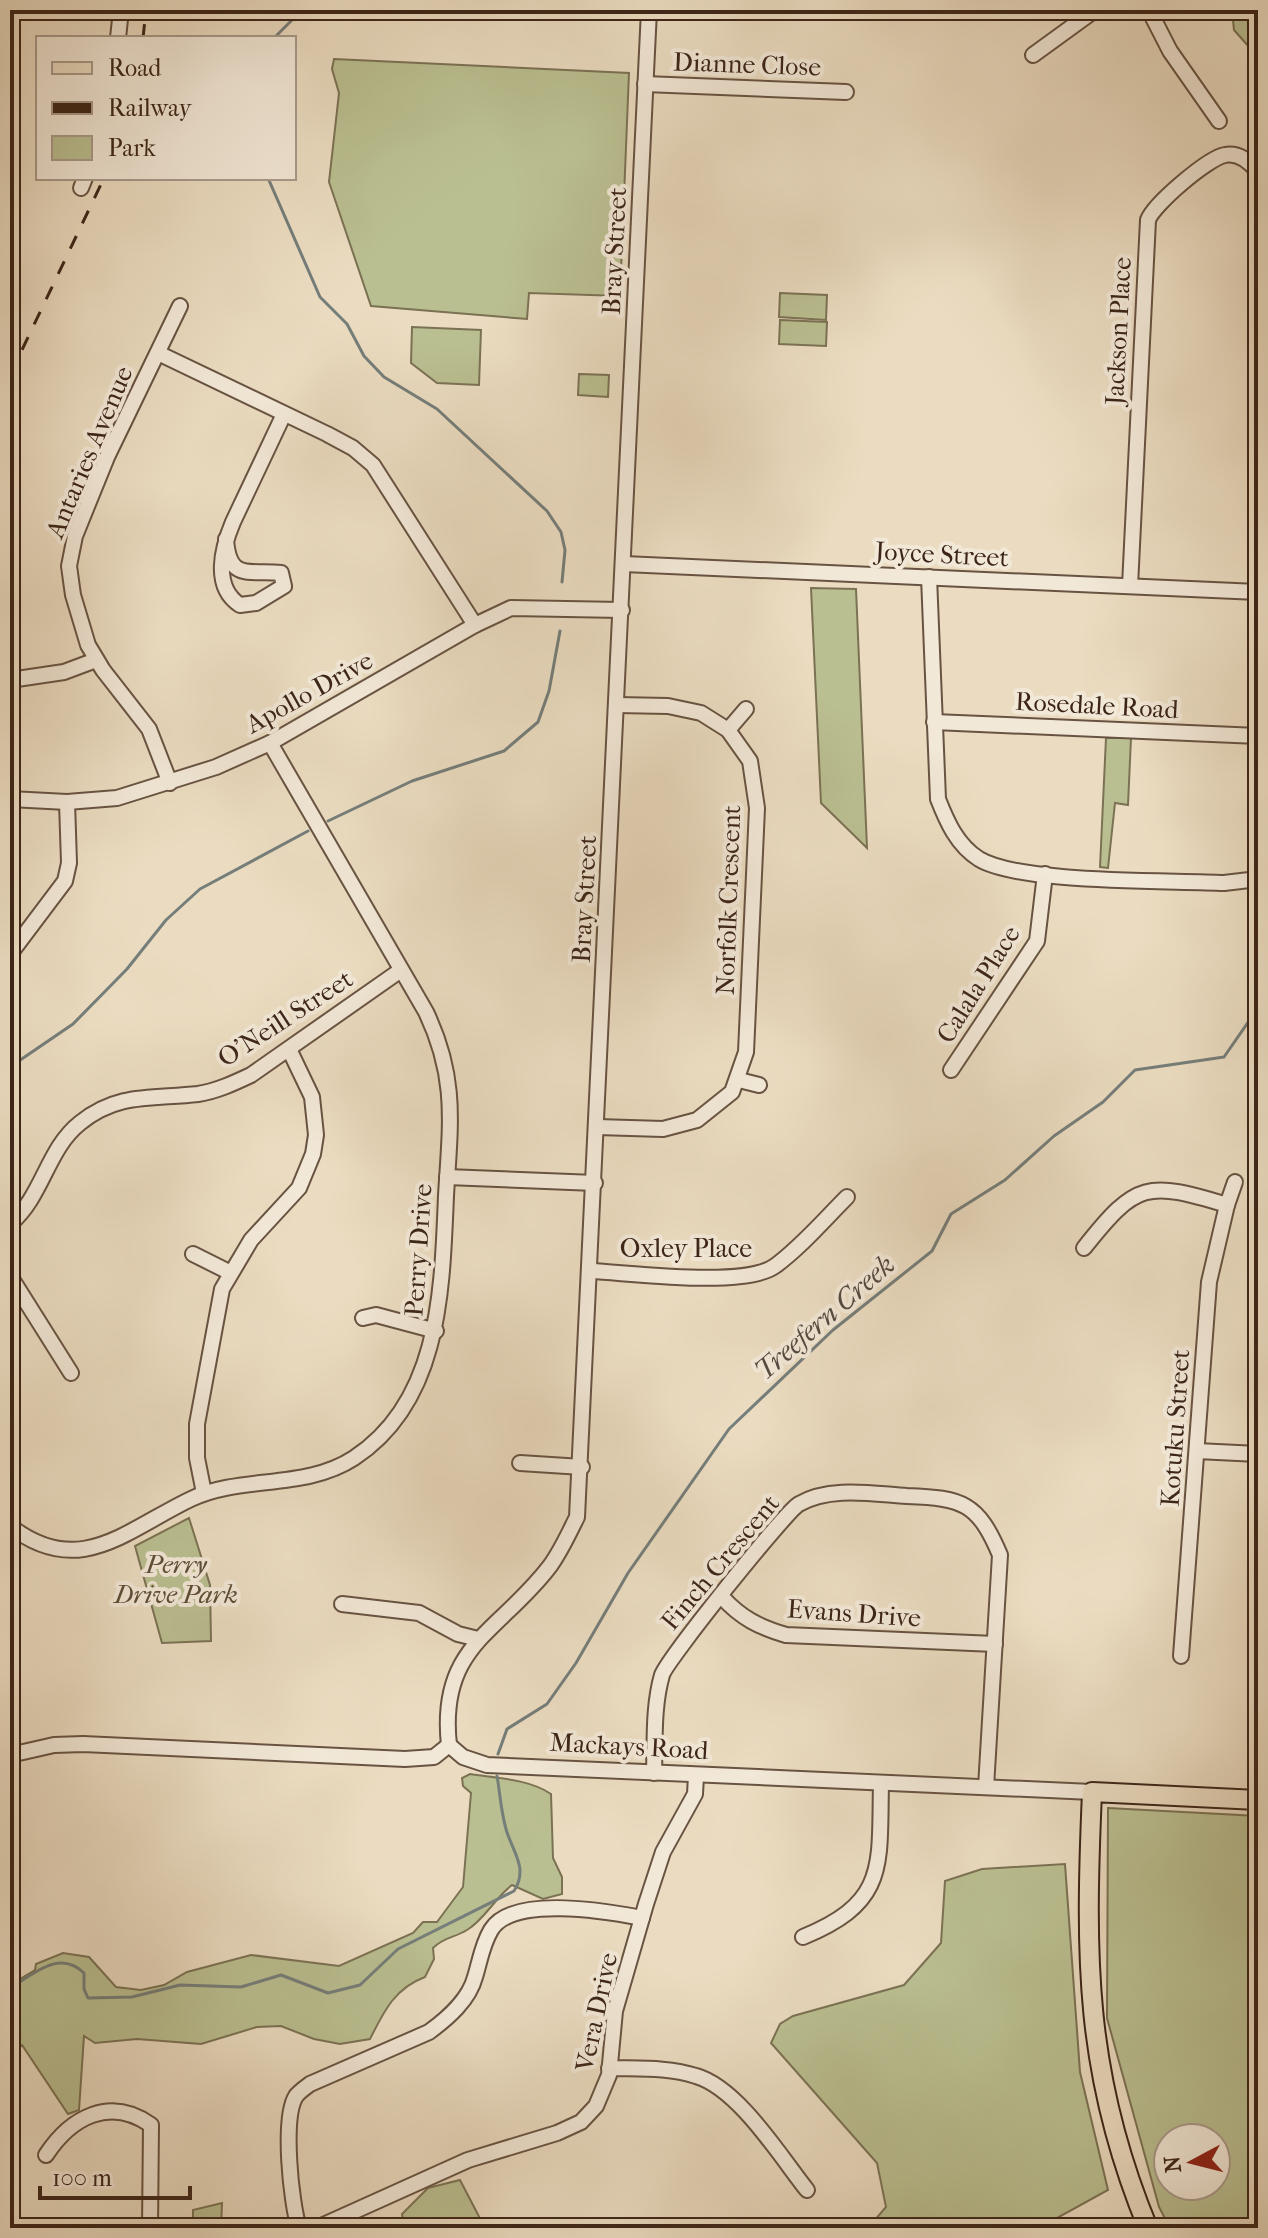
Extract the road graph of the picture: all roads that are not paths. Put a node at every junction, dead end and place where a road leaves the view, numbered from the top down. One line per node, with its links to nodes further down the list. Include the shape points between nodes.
1 (121, 10): 5 (street)
2 (649, 10): 7 (street, Bray Street)
3 (1095, 10): 6 (street)
4 (1149, 10): 9 (street, via 1170,51)
5 (118, 36)
6 (1033, 55)
7 (645, 84): 8 (street, Dianne Close); 15 (street, Bray Street)
8 (846, 92)
9 (1219, 121)
10 (1258, 172): 17 (street, Jackson Place, via 1238,156 1220,156 1157,204 1148,220)
11 (180, 306): 12 (street, Antaries Avenue)
12 (158, 353): 13 (street, Antaries Avenue); 21 (street, Antaries Avenue, via 107,457 70,552 73,595)
13 (284, 414): 14 (street); 20 (street, Antaries Avenue, via 353,448 373,465)
14 (226, 539): 14 (street, via 239,570 252,575 281,573 284,586 250,605 236,603 223,576)
15 (624, 564): 16 (street, Joyce Street); 19 (street, Bray Street)
16 (929, 577): 17 (street, Joyce Street); 25 (street)
17 (1130, 586): 18 (street, Joyce Street)
18 (1258, 592)
19 (622, 610): 20 (street, Apollo Drive, via 521,607); 23 (street, Bray Street)
20 (475, 625): 28 (street, Apollo Drive)
21 (96, 660): 22 (street, via 56,674); 29 (street, Antaries Avenue, via 149,729)
22 (10, 680)
23 (617, 705): 26 (street, Norfolk Crescent, via 684,708); 40 (street, Bray Street)
24 (746, 709): 26 (street)
25 (934, 722): 27 (street, Rosedale Road); 32 (street, via 938,799 954,834 978,858 996,867)
26 (728, 730): 38 (street, Norfolk Crescent, via 750,761 757,792 746,1052)
27 (1258, 736)
28 (270, 743): 29 (street, Apollo Drive); 35 (street, Perry Drive)
29 (170, 783): 31 (street, Apollo Drive, via 117,798)
30 (10, 799): 31 (street, Apollo Drive)
31 (67, 802): 34 (street, via 65,881)
32 (1045, 874): 33 (street, via 1224,883); 37 (street, Calala Place, via 1037,941)
33 (1258, 879)
34 (10, 954)
35 (401, 970): 36 (street, O'Neill Street); 41 (street, Perry Drive, via 445,1058 450,1093)
36 (289, 1049): 46 (street, O'Neill Street, via 251,1075 215,1090 139,1096 94,1113 58,1147 33,1198); 50 (street, via 312,1097 313,1154 299,1188)
37 (951, 1070)
38 (739, 1080): 39 (street); 40 (street, via 710,1112 680,1126)
39 (759, 1085)
40 (597, 1127): 43 (street, Bray Street)
41 (447, 1177): 43 (street); 53 (street, Perry Drive)
42 (1235, 1182): 45 (street, Kotuku Street)
43 (595, 1183): 49 (street, Bray Street)
44 (847, 1197): 49 (street, Oxley Place, via 766,1271 703,1277)
45 (1227, 1205): 47 (street, via 1163,1189 1140,1193 1119,1205); 55 (street, Kotuku Street, via 1209,1282)
46 (10, 1224)
47 (1084, 1248)
48 (193, 1254): 50 (street)
49 (592, 1271): 58 (street, Bray Street)
50 (229, 1272): 59 (street, via 216,1306 197,1424)
51 (10, 1276): 54 (street)
52 (363, 1318): 53 (street, via 376,1315)
53 (436, 1331): 59 (street, Perry Drive, via 395,1419 352,1460 319,1474)
54 (71, 1373)
55 (1197, 1451): 56 (street); 65 (street, Kotuku Street)
56 (1258, 1454)
57 (520, 1463): 58 (street)
58 (582, 1467): 63 (street, Bray Street, via 577,1517 550,1566)
59 (204, 1493): 60 (street, Perry Drive, via 115,1541 86,1550 57,1551 33,1543)
60 (10, 1526)
61 (722, 1597): 64 (street, Evans Drive, via 759,1627 786,1635); 64 (street, Finch Crescent, via 798,1505 831,1493 934,1497 966,1504 986,1522 1000,1555); 68 (street, Finch Crescent, via 662,1673)
62 (342, 1604): 63 (street, via 419,1613)
63 (478, 1639): 66 (street, Bray Street, via 456,1673 446,1719)
64 (995, 1644): 71 (street, Finch Crescent)
65 (1181, 1656)
66 (449, 1745): 67 (street, via 423,1759 71,1743); 68 (street, Mackays Road, via 463,1757 487,1765)
67 (10, 1755)
68 (654, 1773): 69 (street, Mackays Road)
69 (696, 1776): 70 (street, Mackays Road); 74 (street, Vera Drive, via 695,1794 663,1852)
70 (881, 1784): 71 (street, Mackays Road); 75 (street, via 876,1879 847,1916)
71 (986, 1787): 72 (street, Mackays Road)
72 (1092, 1792): 73 (main road, Mackays Road); 82 (main road, via 1087,1932 1092,2027 1110,2118)
73 (1258, 1800)
74 (642, 1918): 76 (street, Vera Drive, via 615,2011); 80 (street, via 515,1910 492,1928 475,1980 446,2020 310,2084 295,2097 289,2193)
75 (803, 1937)
76 (609, 2068): 78 (street, via 671,2070 699,2076 725,2091); 81 (street, Vera Drive, via 604,2092 581,2122 468,2160)
77 (46, 2155): 79 (street, via 77,2120 94,2113 136,2114 151,2125)
78 (807, 2190)
79 (150, 2228)
80 (299, 2228)
81 (317, 2228)
82 (1148, 2228)

